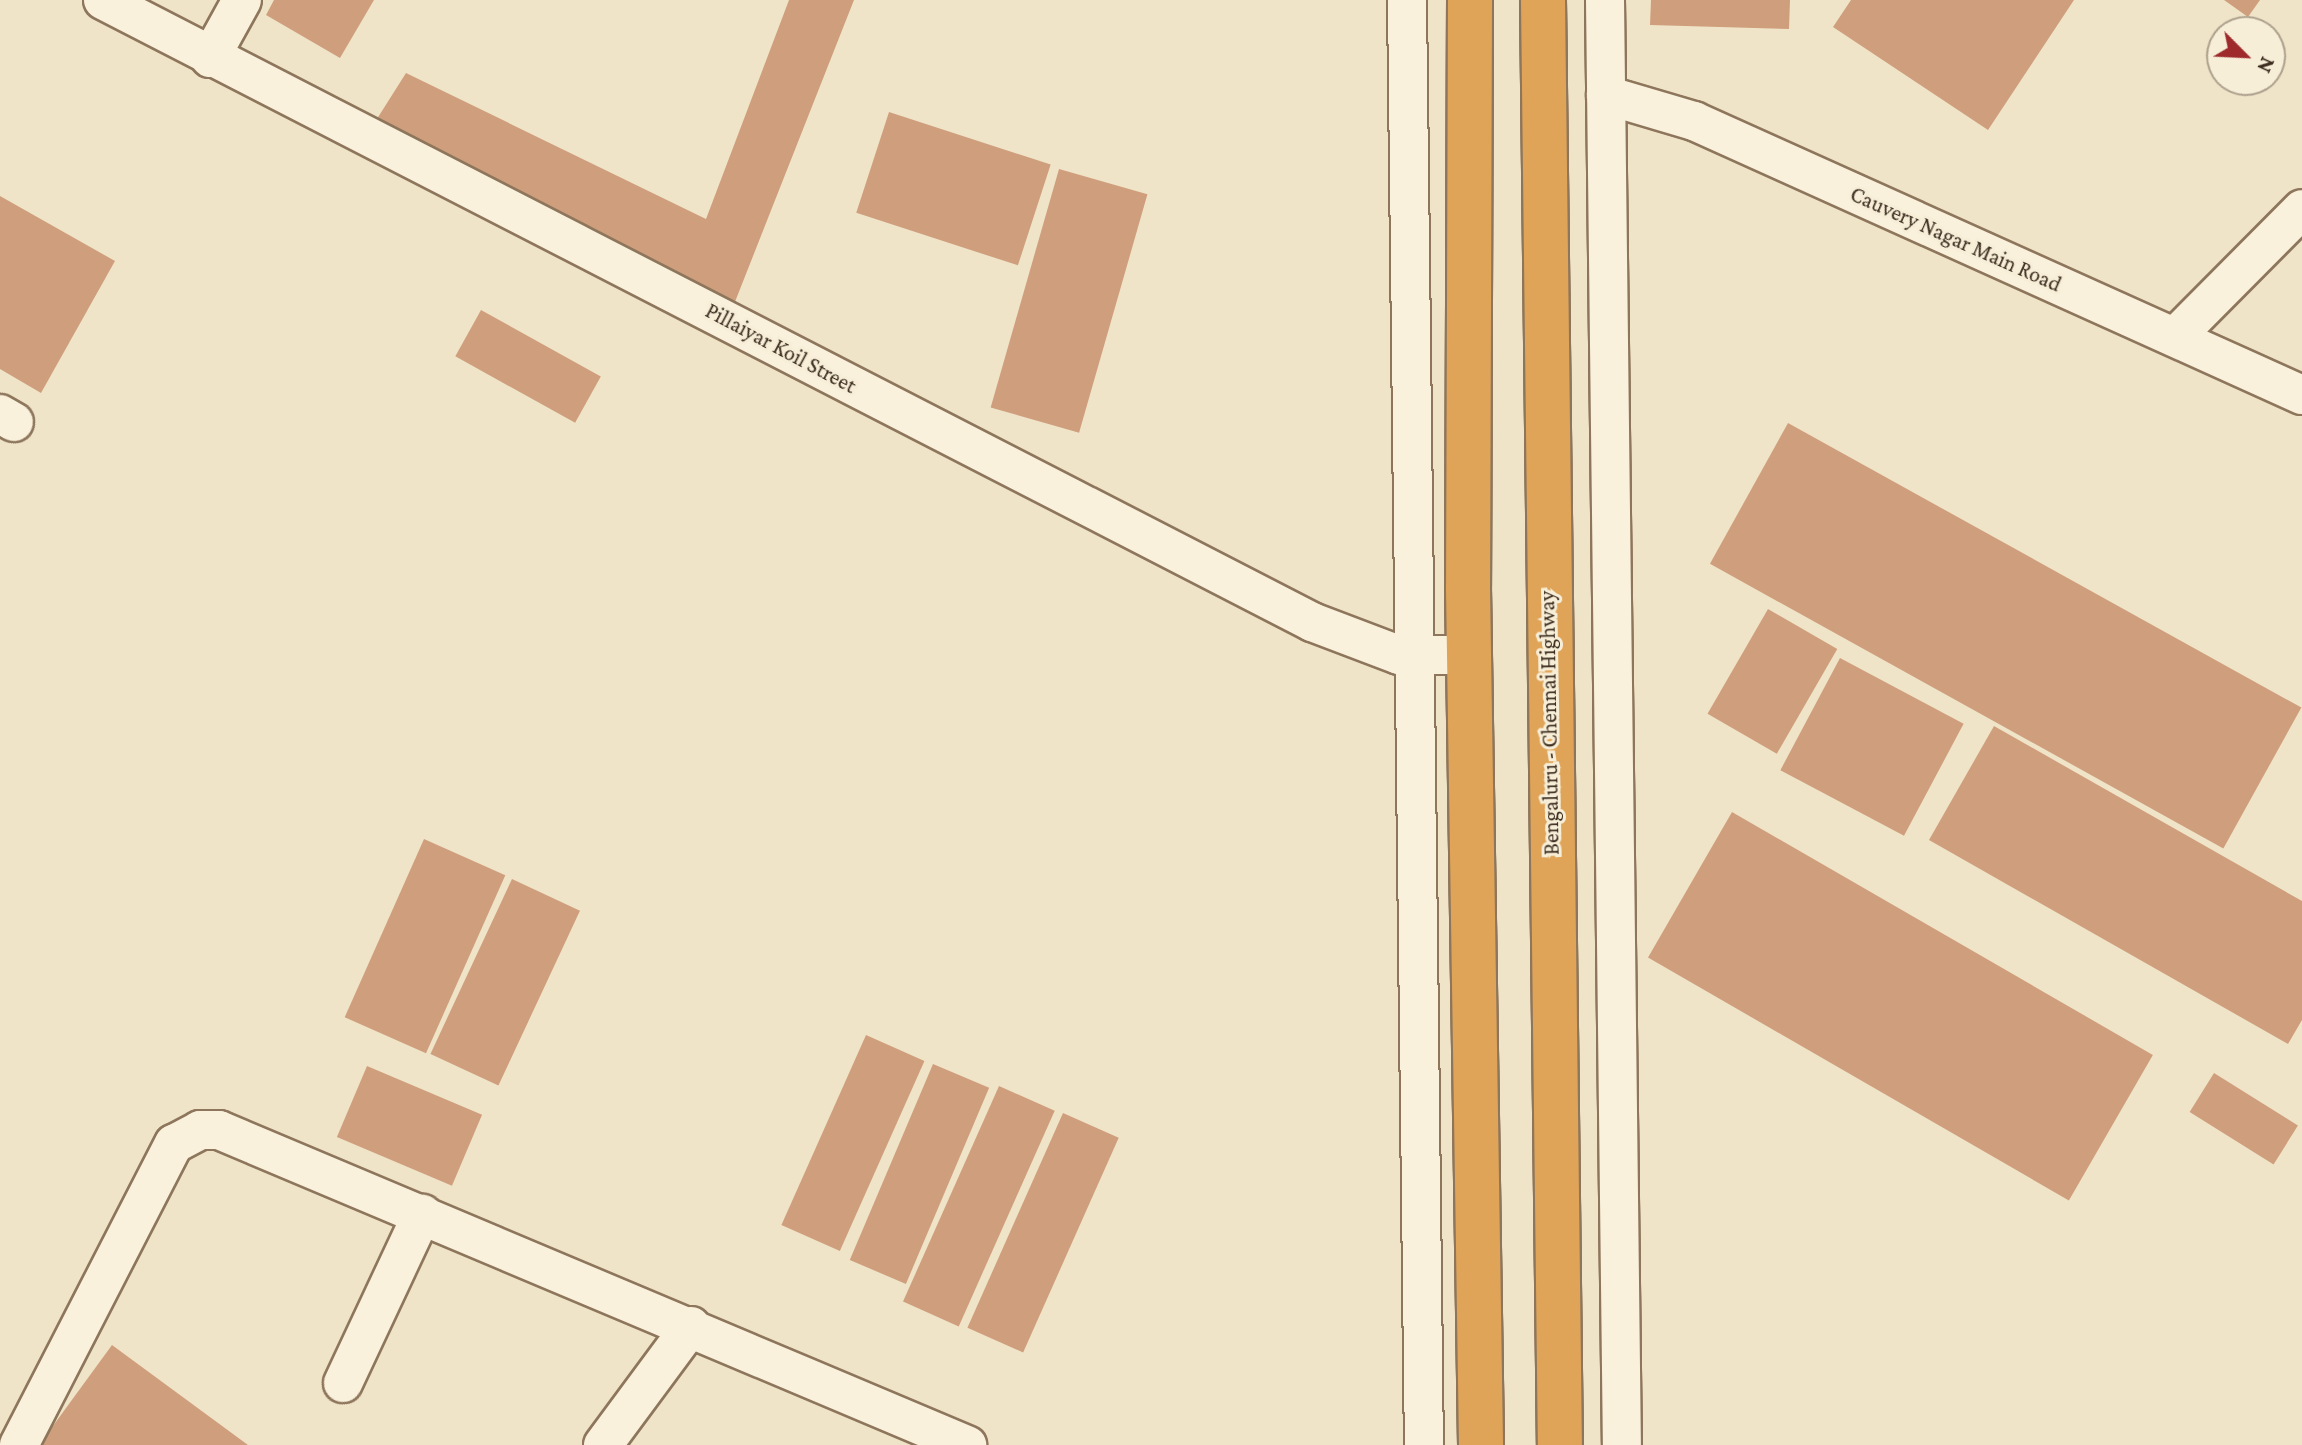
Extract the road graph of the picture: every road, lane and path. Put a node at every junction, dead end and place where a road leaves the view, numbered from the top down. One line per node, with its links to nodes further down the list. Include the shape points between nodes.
1 (103, 0): 7 (street, Pillaiyar Koil Street)
2 (242, 0): 7 (street)
3 (1407, 0): 13 (street)
4 (1470, 0): 12 (highway)
5 (1543, 0): 22 (highway, Bengaluru - Chennai Highway)
6 (1605, 0): 8 (street)
7 (210, 58): 13 (street, Pillaiyar Koil Street, via 1126,531 1350,639)
8 (1606, 95): 10 (street, Cauvery Nagar Main Road, via 1694,121); 23 (street)
9 (2302, 209): 10 (street)
10 (2175, 337): 11 (street, Cauvery Nagar Main Road)
11 (2302, 395)
12 (1470, 655): 13 (street, Pillaiyar Koil Street); 21 (highway)
13 (1415, 657): 20 (street)
14 (422, 1214): 15 (street); 16 (street); 17 (street, via 219,1130 200,1130 174,1144)
15 (691, 1326): 18 (street); 19 (street)
16 (343, 1383)
17 (19, 1445)
18 (603, 1445)
19 (967, 1445)
20 (1424, 1445)
21 (1481, 1445)
22 (1560, 1445)
23 (1622, 1445)

